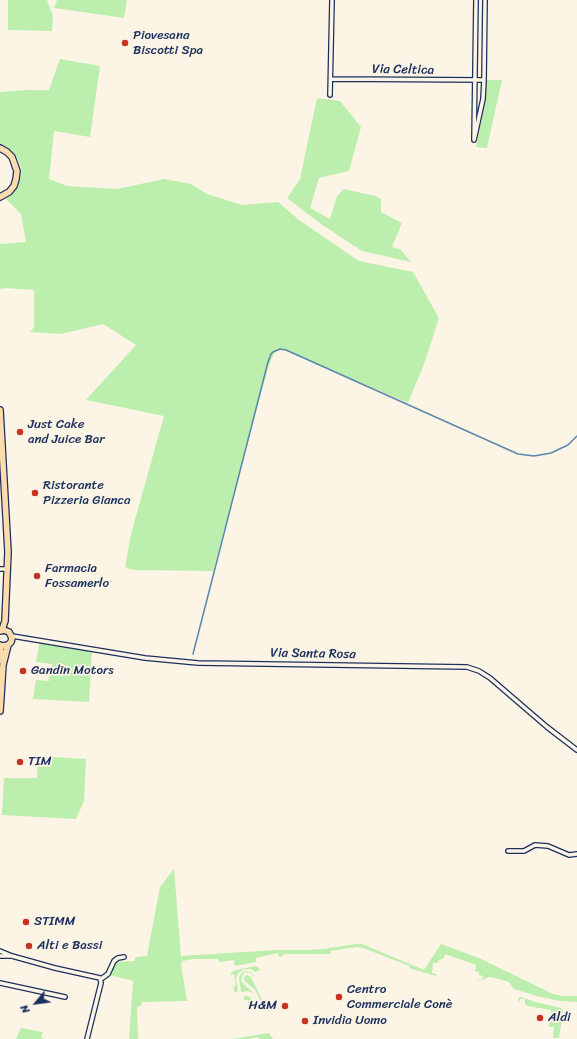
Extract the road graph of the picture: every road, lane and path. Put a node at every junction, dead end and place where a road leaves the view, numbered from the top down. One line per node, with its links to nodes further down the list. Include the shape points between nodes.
1 (332, 0): 4 (street)
2 (476, 0): 5 (street)
3 (485, 0): 6 (street)
4 (330, 79): 5 (street, Via Celtica); 7 (street)
5 (475, 80): 6 (street, Via Celtica); 6 (street, via 474,142 483,100)
6 (484, 80)
7 (330, 95)
8 (0, 148): 9 (main road, via 12,158 17,171 14,186)
9 (0, 197)
10 (0, 410): 11 (main road)
11 (2, 451): 13 (main road)
12 (0, 569): 13 (street)
13 (8, 569): 14 (main road)
14 (3, 630): 15 (main road)
15 (12, 638): 17 (main road); 20 (street, Via Santa Rosa, via 22,637 145,658 198,663 467,667 490,678 547,728)
16 (0, 645): 17 (main road); 18 (main road)
17 (8, 645): 18 (main road)
18 (3, 664): 19 (main road)
19 (0, 711)
20 (577, 750)
21 (508, 851): 22 (street, via 524,851 535,845 548,846 569,855)
22 (577, 854)
23 (0, 951): 25 (street)
24 (0, 956): 25 (street)
25 (12, 956): 27 (street)
26 (124, 957): 27 (street, via 114,960 108,974)
27 (101, 979): 30 (street)
28 (0, 983): 29 (street)
29 (65, 997)
30 (87, 1039)

